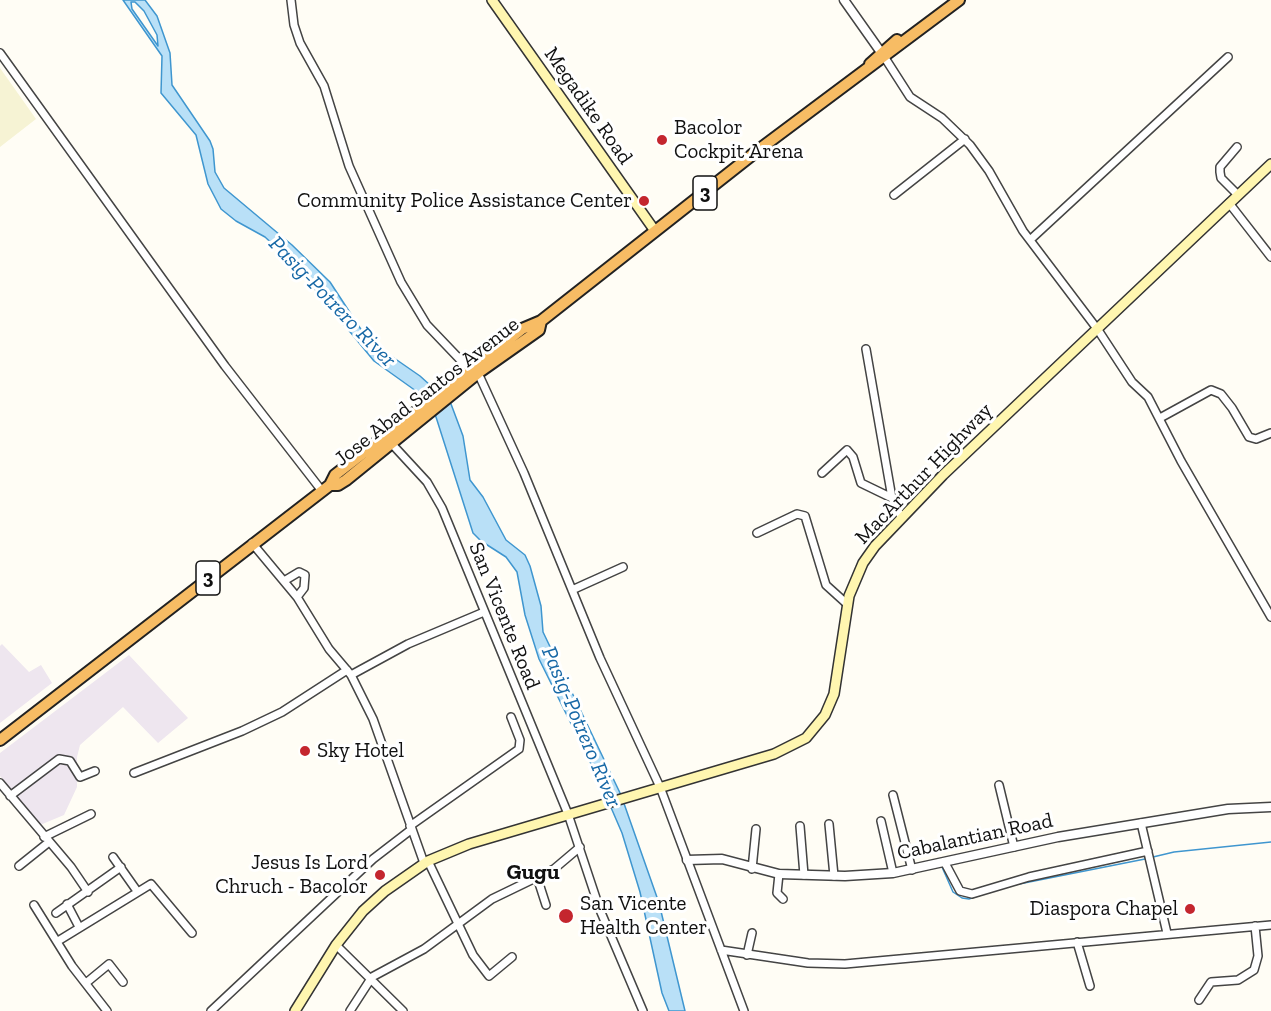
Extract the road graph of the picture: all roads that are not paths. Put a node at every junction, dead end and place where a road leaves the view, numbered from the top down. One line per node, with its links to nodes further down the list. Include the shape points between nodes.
1 (291, 0): 20 (street, via 300,43 324,86 349,166 401,282 427,325)
2 (492, 0): 15 (main road, Megadike Road)
3 (844, 0): 7 (street)
4 (949, 0): 7 (highway, Jose Abad Santos Avenue / 3)
5 (959, 0): 7 (highway, Jose Abad Santos Avenue / 3)
6 (0, 53): 25 (street, via 225,366)
7 (883, 55): 9 (street, via 910,97); 15 (highway, Jose Abad Santos Avenue / 3)
8 (1228, 57): 16 (street)
9 (965, 139): 12 (street); 16 (street)
10 (1237, 147): 13 (street, via 1220,166 1220,172)
11 (1271, 164): 13 (main road, MacArthur Highway)
12 (894, 195)
13 (1238, 195): 14 (main road, MacArthur Highway)
14 (1229, 203): 17 (street); 18 (main road, MacArthur Highway)
15 (655, 231): 20 (highway, Jose Abad Santos Avenue / 3, via 541,321 522,329)
16 (1030, 240): 18 (street)
17 (1271, 256)
18 (1098, 330): 21 (street); 27 (main road, MacArthur Highway)
19 (866, 349): 26 (street)
20 (471, 374): 23 (highway, Jose Abad Santos Avenue / 3); 32 (street, via 524,473)
21 (1160, 418): 22 (street, via 1211,390 1221,394 1252,439); 36 (street)
22 (1271, 433)
23 (391, 438): 25 (highway, Jose Abad Santos Avenue / 3, via 338,485); 35 (street, San Vicente Road, via 431,489)
24 (822, 472): 26 (street, via 847,450 861,483)
25 (326, 488): 29 (highway, Jose Abad Santos Avenue / 3)
26 (892, 498): 27 (street)
27 (901, 517): 34 (main road, MacArthur Highway, via 863,563)
28 (757, 533): 34 (street, via 797,514 805,516 826,585)
29 (252, 543): 31 (street); 39 (highway, Jose Abad Santos Avenue / 3)
30 (623, 567): 32 (street)
31 (284, 581): 33 (street); 33 (street, via 299,572 305,575 304,588)
32 (572, 590): 44 (street)
33 (297, 597): 37 (street)
34 (848, 604): 44 (main road, MacArthur Highway, via 834,694 825,715 806,738 774,753)
35 (484, 612): 37 (street); 49 (street, San Vicente Road)
36 (1271, 617)
37 (349, 673): 41 (street, via 242,731); 54 (street, via 373,719)
38 (511, 717): 54 (street, via 520,740 519,749)
39 (0, 740)
40 (95, 771): 46 (street, via 80,777 70,761 59,759)
41 (134, 773)
42 (0, 783): 46 (street)
43 (999, 785): 58 (street)
44 (658, 788): 49 (main road, MacArthur Highway); 61 (street)
45 (893, 795): 67 (street)
46 (10, 796): 56 (street)
47 (1271, 807): 51 (street, Cabalantian Road, via 1228,809)
48 (91, 814): 56 (street)
49 (569, 814): 57 (street, San Vicente Road); 62 (main road, MacArthur Highway, via 469,844)
50 (881, 822): 68 (street)
51 (1142, 823): 58 (street, Cabalantian Road); 59 (street)
52 (829, 824): 71 (street)
53 (800, 826): 70 (street)
54 (411, 827): 62 (street); 99 (street)
55 (756, 829): 66 (street)
56 (46, 840): 64 (street); 74 (street)
57 (580, 847): 72 (street, via 566,862); 103 (street, San Vicente Road, via 600,910)
58 (1014, 847): 63 (street, Cabalantian Road)
59 (1149, 853): 63 (street, via 1029,877 972,894 960,891); 86 (street)
60 (113, 857): 65 (street)
61 (687, 860): 66 (street, Cabalantian Road, via 722,859); 90 (street)
62 (426, 862): 80 (street); 89 (main road, MacArthur Highway, via 369,905)
63 (945, 862): 67 (street, Cabalantian Road)
64 (19, 866)
65 (121, 867): 73 (street); 74 (street)
66 (753, 868): 69 (street, Cabalantian Road)
67 (912, 870): 68 (street, Cabalantian Road)
68 (893, 873): 71 (street, Cabalantian Road)
69 (779, 874): 70 (street, Cabalantian Road); 75 (street, via 777,893)
70 (804, 875): 71 (street, Cabalantian Road)
71 (834, 876)
72 (537, 877): 78 (street); 80 (street, via 492,899)
73 (137, 891): 83 (street); 84 (street, via 154,886)
74 (88, 892): 76 (street)
75 (783, 899)
76 (67, 904): 79 (street); 83 (street)
77 (34, 905): 87 (street)
78 (546, 905)
79 (56, 913)
80 (457, 924): 92 (street, via 489,976); 93 (street, via 424,949)
81 (1271, 925): 82 (street)
82 (1255, 926): 86 (street); 97 (street, via 1258,956 1254,970 1238,980 1212,982)
83 (79, 927): 87 (street)
84 (192, 933)
85 (752, 933): 91 (street)
86 (1167, 933): 88 (street)
87 (58, 941): 95 (street)
88 (1077, 942): 91 (street, via 845,964); 96 (street)
89 (336, 945): 93 (street); 100 (main road, MacArthur Highway)
90 (721, 951): 91 (street); 104 (street)
91 (747, 955)
92 (512, 957)
93 (372, 977): 101 (street); 102 (street)
94 (123, 982): 95 (street, via 109,964)
95 (86, 983): 98 (street)
96 (1090, 986)
97 (1199, 1000)
98 (108, 1011)
99 (211, 1011)
100 (295, 1011)
101 (350, 1011)
102 (403, 1011)
103 (643, 1011)
104 (744, 1011)

